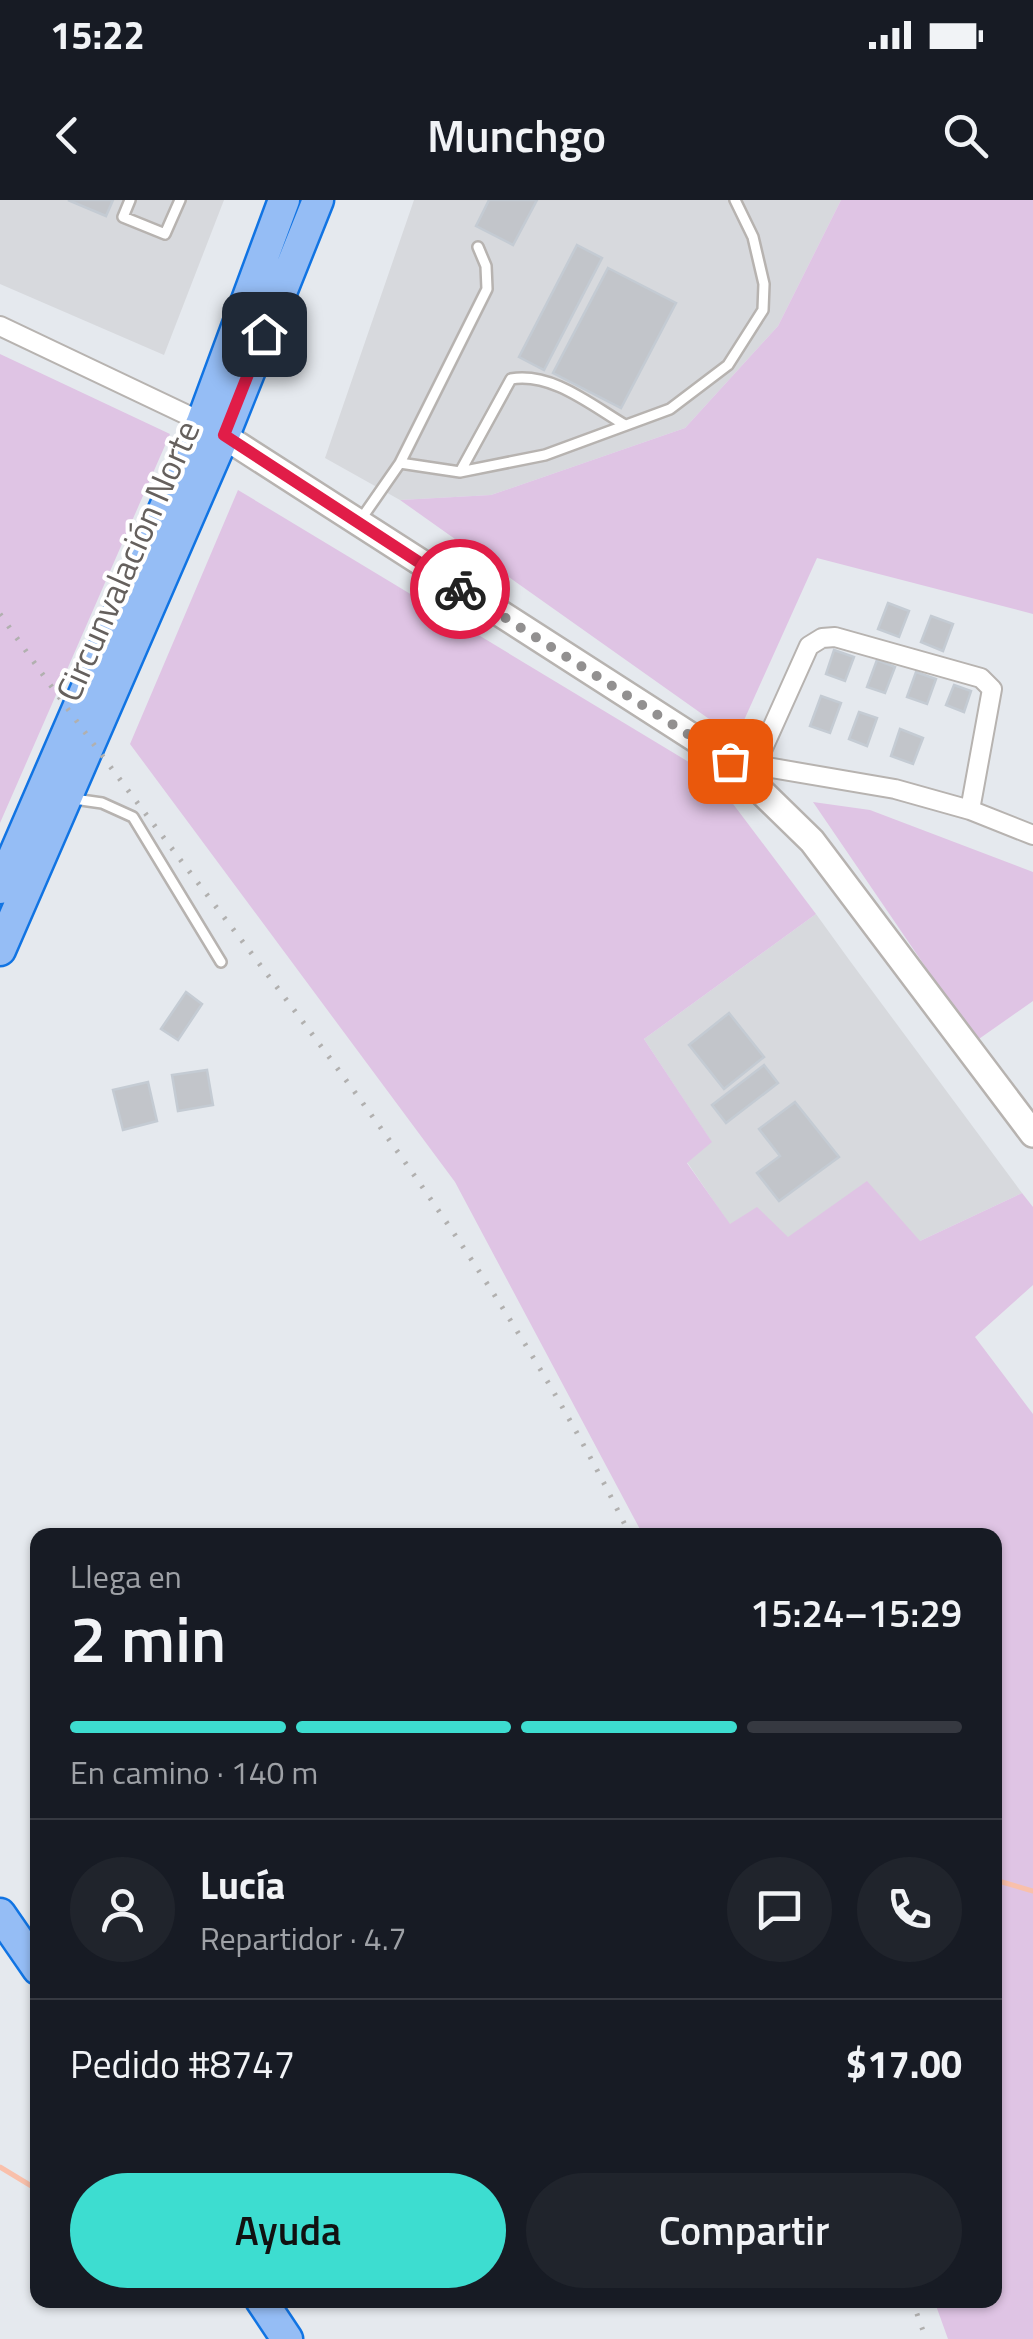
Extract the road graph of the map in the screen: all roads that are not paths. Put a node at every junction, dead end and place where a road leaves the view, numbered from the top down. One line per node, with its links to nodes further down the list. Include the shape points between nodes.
1 (130, 200): 2 (lane, via 123,216 165,234)
2 (180, 200)
3 (284, 200): 9 (highway, Circunvalación Norte)
4 (318, 200): 9 (highway, Circunvalación Norte)
5 (736, 200): 8 (lane, via 764,284 762,310 728,364 670,409)
6 (478, 247): 10 (lane, via 487,290)
7 (0, 326): 9 (street)
8 (626, 425): 11 (lane, via 545,455); 11 (lane, via 548,381 511,379)
9 (213, 429): 12 (street); 14 (highway, Circunvalación Norte); 17 (highway, Circunvalación Norte)
10 (400, 462): 11 (lane); 12 (lane)
11 (460, 472)
12 (358, 524): 13 (street)
13 (742, 763): 15 (street, via 895,789); 15 (street, via 810,646 834,637 981,678 992,689); 20 (street, via 812,841)
14 (66, 797): 18 (highway, Circunvalación Norte); 19 (lane, via 134,817)
15 (970, 810): 16 (street)
16 (1033, 835)
17 (0, 888)
18 (0, 950)
19 (221, 962)
20 (1033, 1134)
21 (0, 1914): 22 (highway)
22 (30, 1957)
23 (265, 2308): 24 (highway)
24 (286, 2339)

